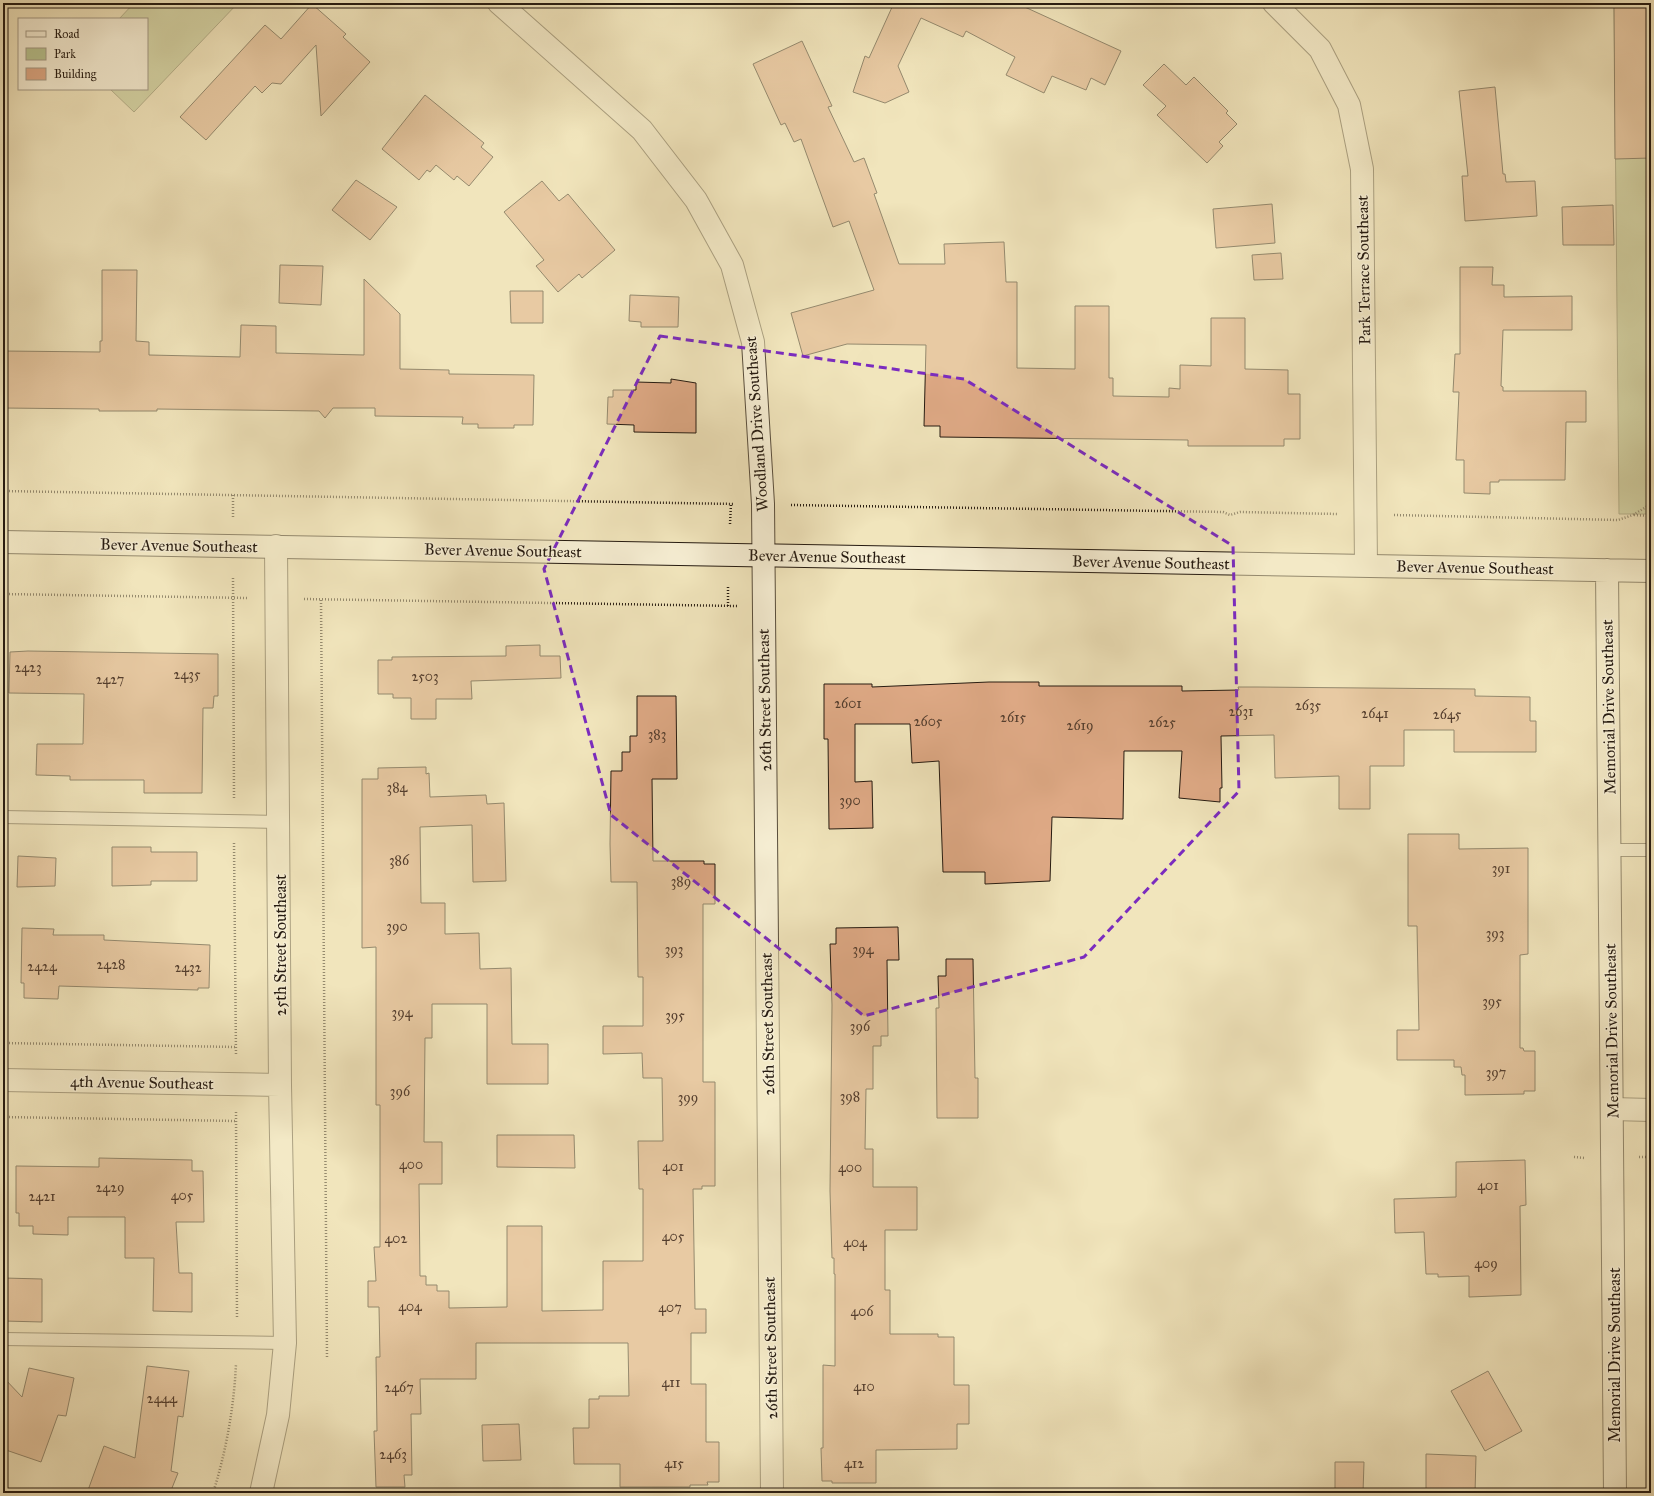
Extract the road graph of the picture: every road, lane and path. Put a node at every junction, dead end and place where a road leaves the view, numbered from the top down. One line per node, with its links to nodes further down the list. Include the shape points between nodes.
1 (499, 3): 17 (street, Woodland Drive Southeast, via 642,130 696,200 732,265 752,342 763,504)
2 (1274, 3): 18 (street, Park Terrace Southeast, via 1320,49 1349,105 1362,170)
3 (3, 491): 4 (path)
4 (233, 495): 5 (path); 13 (path)
5 (731, 504): 6 (path); 14 (path)
6 (739, 504)
7 (785, 504): 9 (path, via 1223,512 1230,515 1240,512)
8 (1651, 504): 11 (path)
9 (1340, 514)
10 (1389, 515): 11 (path, via 1618,520)
11 (1633, 515): 12 (path)
12 (1651, 516)
13 (233, 517)
14 (730, 524)
15 (3, 542): 16 (street, Bever Avenue Southeast)
16 (276, 546): 17 (street, Bever Avenue Southeast); 29 (street, 25th Street Southeast)
17 (763, 555): 18 (street, Bever Avenue Southeast); 51 (street, 26th Street Southeast)
18 (1366, 565): 19 (street, Bever Avenue Southeast)
19 (1607, 570): 20 (street, Bever Avenue Southeast); 30 (street, Memorial Drive Southeast)
20 (1651, 571)
21 (728, 586): 26 (path)
22 (3, 594): 23 (path)
23 (253, 598)
24 (300, 599): 25 (path)
25 (321, 600): 26 (path); 48 (path)
26 (728, 606): 27 (path)
27 (741, 607)
28 (3, 817): 29 (lane)
29 (279, 822): 35 (street, 25th Street Southeast)
30 (1609, 850): 31 (lane); 37 (street, Memorial Drive Southeast)
31 (1651, 850)
32 (3, 1043): 33 (path)
33 (236, 1047)
34 (3, 1080): 35 (street, 4th Avenue Southeast)
35 (280, 1085): 47 (street, 25th Street Southeast)
36 (236, 1108): 40 (path)
37 (1612, 1109): 38 (street); 52 (street, Memorial Drive Southeast)
38 (1651, 1110)
39 (3, 1117): 40 (path)
40 (236, 1121): 46 (path)
41 (1649, 1136): 44 (path)
42 (1574, 1157): 43 (path)
43 (1588, 1158)
44 (1651, 1339)
45 (3, 1340): 46 (lane)
46 (237, 1343): 47 (lane); 49 (path, via 232,1407)
47 (285, 1343): 50 (street, 25th Street Southeast, via 278,1415)
48 (326, 1358)
49 (213, 1493)
50 (261, 1493)
51 (772, 1493)
52 (1615, 1493)

